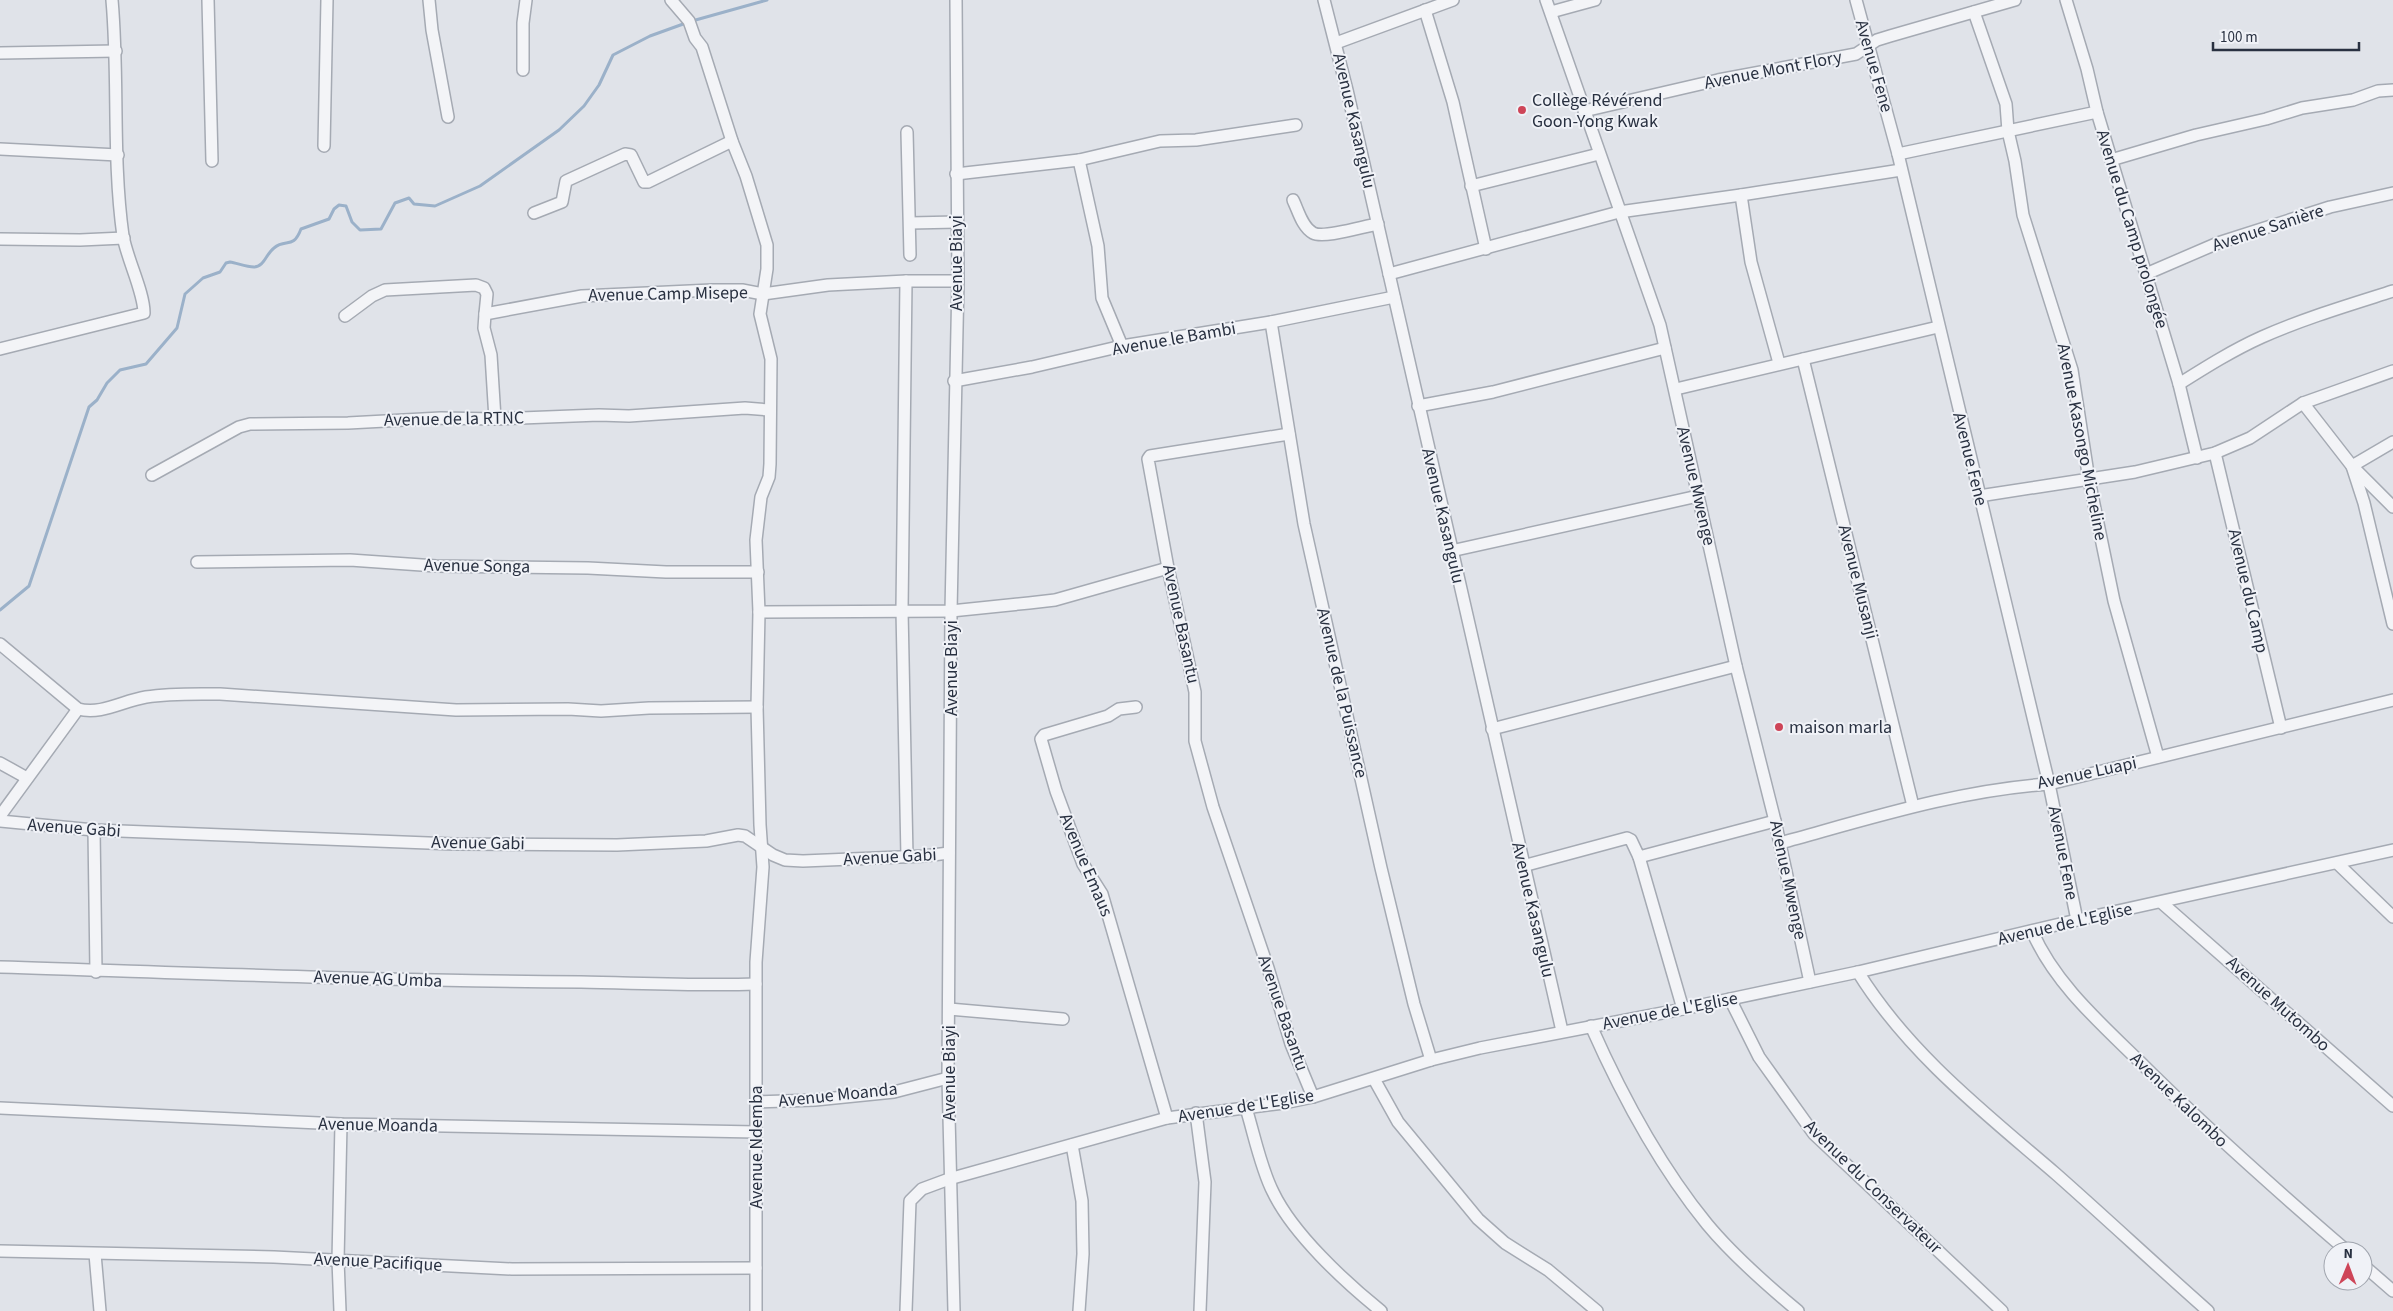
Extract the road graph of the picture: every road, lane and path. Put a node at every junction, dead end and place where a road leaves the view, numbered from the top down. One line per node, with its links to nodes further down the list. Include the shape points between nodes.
1 (112, 0): 20 (street)
2 (208, 0): 38 (street)
3 (327, 0): 31 (street)
4 (429, 0): 26 (street)
5 (526, 0): 22 (street)
6 (671, 0): 30 (street, Avenue Ndemba, via 689,20 702,47)
7 (956, 0): 40 (street, Avenue Biayi)
8 (1324, 0): 18 (street, Avenue Kasangulu)
9 (1453, 0): 15 (street)
10 (1546, 0): 16 (street, Avenue Mwenge)
11 (1596, 0): 16 (street)
12 (1856, 0): 19 (street, Avenue Fene)
13 (2015, 0): 17 (street, Avenue Mont Flory)
14 (2066, 0): 25 (street, Avenue du Camp prolongée)
15 (1426, 10): 18 (street); 41 (street, via 1453,102)
16 (1551, 12): 24 (street, Avenue Mwenge)
17 (1974, 12): 19 (street, Avenue Mont Flory, via 1878,40); 28 (street, Avenue Kasongo Micheline, via 2005,99)
18 (1336, 43): 49 (street, Avenue Kasangulu)
19 (1868, 48): 24 (street, Avenue Mont Flory, via 1856,54 1718,80); 34 (street, Avenue Fene)
20 (116, 52): 21 (street); 35 (street)
21 (0, 54)
22 (523, 70)
23 (2393, 90): 37 (street, via 2302,108)
24 (1584, 112): 33 (street, Avenue Mwenge)
25 (2097, 112): 28 (street); 37 (street, Avenue du Camp prolongée)
26 (448, 117)
27 (1296, 125): 36 (street, via 1160,142)
28 (2008, 131): 34 (street); 84 (street, Avenue Kasongo Micheline, via 2023,215 2072,370)
29 (907, 132): 48 (street)
30 (732, 141): 46 (street, via 648,182 644,182 631,155 625,154 566,181 562,202); 59 (street, Avenue Ndemba, via 767,246)
31 (324, 146)
32 (0, 149): 35 (street)
33 (1599, 154): 41 (street); 45 (street, Avenue Mwenge)
34 (1898, 154): 39 (street, Avenue Fene)
35 (118, 155): 50 (street)
36 (1079, 160): 40 (street); 65 (street, via 1098,246 1102,298)
37 (2111, 160): 55 (street, Avenue du Camp prolongée)
38 (212, 161)
39 (1901, 170): 43 (street); 64 (street, Avenue Fene)
40 (956, 174): 47 (street, Avenue Biayi)
41 (1471, 186): 52 (street)
42 (2393, 193): 55 (street, Avenue Sanière, via 2330,207 2235,237)
43 (1741, 195): 45 (street); 69 (street, via 1751,262)
44 (1293, 200): 49 (street, via 1304,225 1313,234 1324,235)
45 (1619, 212): 52 (street); 66 (street, Avenue Mwenge, via 1650,292)
46 (534, 213)
47 (957, 222): 48 (street); 57 (street, Avenue Biayi)
48 (910, 223): 53 (street)
49 (1378, 224): 54 (street, Avenue Kasangulu)
50 (124, 238): 51 (street); 67 (street, via 144,313)
51 (0, 239)
52 (1486, 249): 54 (street)
53 (910, 255)
54 (1389, 274): 60 (street, Avenue Kasangulu)
55 (2146, 274): 72 (street, Avenue du Camp prolongée)
56 (906, 281): 57 (street, Avenue Camp Misepe); 59 (street, Avenue Camp Misepe, via 828,285); 92 (street)
57 (958, 281): 71 (street, Avenue Biayi)
58 (2393, 291): 72 (street, via 2261,337)
59 (763, 294): 61 (street, Avenue Camp Misepe, via 712,290 582,296); 76 (street, Avenue Ndemba, via 761,322 771,366)
60 (1394, 297): 63 (street, Avenue le Bambi); 75 (street, Avenue Kasangulu)
61 (485, 314): 62 (street, via 487,294 484,288 476,285 385,290); 77 (street)
62 (345, 316)
63 (1271, 322): 65 (street, Avenue le Bambi); 78 (street, Avenue de la Puissance)
64 (1938, 326): 68 (street); 86 (street, Avenue Fene)
65 (1122, 346): 71 (street, Avenue le Bambi)
66 (1665, 348): 73 (street, Avenue Mwenge); 75 (street, via 1493,392)
67 (0, 349)
68 (1803, 358): 69 (street); 108 (street, Avenue Musanji)
69 (1779, 363): 73 (street)
70 (2393, 371): 74 (street)
71 (954, 381): 93 (street, Avenue Biayi)
72 (2179, 384): 81 (street, Avenue du Camp prolongée)
73 (1676, 389): 85 (street, Avenue Mwenge)
74 (2303, 403): 80 (street, via 2250,438); 82 (street)
75 (1418, 406): 88 (street, Avenue Kasangulu)
76 (769, 410): 77 (street, Avenue de la RTNC, via 745,408 629,416); 91 (street, Avenue Ndemba, via 770,464 758,520)
77 (495, 419): 83 (street, Avenue de la RTNC, via 250,424 238,427)
78 (1289, 434): 90 (street, Avenue Basantu, via 1148,457); 136 (street, Avenue de la Puissance, via 1304,524 1381,868)
79 (2393, 442): 82 (street)
80 (2215, 453): 81 (street); 102 (street, Avenue du Camp)
81 (2197, 458): 84 (street)
82 (2352, 466): 87 (street); 95 (street)
83 (152, 476)
84 (2089, 480): 86 (street); 104 (street, Avenue Kasongo Micheline, via 2114,601)
85 (1698, 496): 88 (street); 97 (street, Avenue Mwenge)
86 (1979, 496): 107 (street, Avenue Fene)
87 (2393, 507)
88 (1451, 551): 103 (street, Avenue Kasangulu)
89 (196, 562): 91 (street, Avenue Songa, via 350,560 446,566)
90 (1168, 568): 93 (street, via 1055,600); 139 (street, Avenue Basantu, via 1195,692 1195,741 1213,807 1291,1044)
91 (758, 572): 94 (street, Avenue Ndemba)
92 (902, 610): 93 (street); 94 (street); 117 (street)
93 (951, 611): 116 (street, Avenue Biayi)
94 (759, 612): 100 (street, Avenue Ndemba)
95 (2393, 624)
96 (0, 644): 101 (street)
97 (1736, 666): 103 (street); 111 (street, Avenue Mwenge)
98 (2393, 700): 102 (street, Avenue Luapi)
99 (1136, 706): 145 (street, Avenue Emaus, via 1044,735 1041,739 1083,864 1102,894)
100 (757, 707): 101 (street, via 456,710 184,694 145,697 98,711); 114 (street, Avenue Ndemba)
101 (78, 709): 106 (street)
102 (2281, 728): 104 (street, Avenue Luapi)
103 (1492, 729): 120 (street, Avenue Kasangulu)
104 (2158, 757): 107 (street, Avenue Luapi)
105 (0, 763): 106 (street)
106 (27, 778): 109 (street)
107 (2050, 784): 108 (street, Avenue Luapi, via 2016,786); 123 (street, Avenue Fene)
108 (1913, 806): 113 (street, Avenue Luapi)
109 (0, 816)
110 (0, 821): 112 (street, Avenue Gabi)
111 (1775, 821): 113 (street, Avenue Mwenge); 118 (street)
112 (94, 830): 114 (street, Avenue Gabi, via 454,844 617,845 706,841 738,835); 126 (street)
113 (1780, 843): 128 (street, Avenue Mwenge)
114 (763, 848): 117 (street, Avenue Gabi, via 785,860); 129 (street, Avenue Ndemba)
115 (2393, 850): 119 (street, Avenue de L'Eglise)
116 (949, 853): 117 (street, Avenue Gabi); 131 (street, Avenue Biayi)
117 (907, 857)
118 (1639, 857): 120 (street, via 1627,838); 132 (street)
119 (2337, 863): 121 (street, Avenue de L'Eglise); 122 (street)
120 (1523, 866): 135 (street, Avenue Kasangulu)
121 (2162, 903): 123 (street, Avenue de L'Eglise); 141 (street, Avenue Mutombo)
122 (2393, 917)
123 (2077, 920): 124 (street, Avenue de L'Eglise)
124 (2032, 931): 127 (street, Avenue de L'Eglise); 150 (street, Avenue Kalombo, via 2046,959 2089,1013 2248,1165)
125 (0, 967): 126 (street, Avenue AG Umba)
126 (96, 972): 129 (street, Avenue AG Umba, via 427,982)
127 (1858, 972): 128 (street, Avenue de L'Eglise); 168 (street, via 1879,1003 1962,1094)
128 (1810, 982): 130 (street, Avenue de L'Eglise)
129 (756, 984): 140 (street, Avenue Ndemba)
130 (1730, 999): 132 (street, Avenue de L'Eglise); 167 (street, Avenue du Conservateur, via 1759,1057 1814,1134)
131 (949, 1009): 133 (street); 137 (street, Avenue Biayi)
132 (1683, 1009): 134 (street, Avenue de L'Eglise)
133 (1063, 1019)
134 (1591, 1026): 135 (street, Avenue de L'Eglise); 166 (street, via 1618,1086 1679,1188 1721,1239)
135 (1562, 1031): 136 (street, Avenue de L'Eglise)
136 (1431, 1060): 138 (street, Avenue de L'Eglise)
137 (948, 1078): 140 (street, Avenue Moanda, via 894,1092); 149 (street, Avenue Biayi)
138 (1374, 1078): 139 (street, Avenue de L'Eglise); 165 (street, via 1398,1122 1478,1219)
139 (1313, 1097): 143 (street, Avenue de L'Eglise)
140 (757, 1102): 147 (street, Avenue Ndemba)
141 (2393, 1106)
142 (0, 1108): 146 (street, Avenue Moanda)
143 (1246, 1108): 144 (street, Avenue de L'Eglise); 164 (street, via 1273,1192 1286,1213 1352,1288)
144 (1196, 1113): 145 (street, Avenue de L'Eglise); 163 (street, via 1206,1182)
145 (1166, 1118): 148 (street, Avenue de L'Eglise)
146 (341, 1124): 147 (street, Avenue Moanda); 153 (street)
147 (756, 1132): 154 (street, Avenue Ndemba)
148 (1072, 1145): 149 (street, Avenue de L'Eglise); 162 (street, via 1082,1201)
149 (950, 1179): 160 (street, via 922,1189 910,1200); 161 (street, Avenue Biayi)
150 (2335, 1241)
151 (0, 1251): 152 (street, Avenue Pacifique)
152 (95, 1254): 153 (street, Avenue Pacifique); 157 (street)
153 (338, 1260): 154 (street, Avenue Pacifique, via 512,1269); 158 (street)
154 (756, 1268): 159 (street, Avenue Ndemba)
155 (2373, 1274): 156 (street)
156 (2393, 1291)
157 (100, 1311)
158 (340, 1311)
159 (756, 1311)
160 (906, 1311)
161 (954, 1311)
162 (1079, 1311)
163 (1200, 1311)
164 (1381, 1311)
165 (1597, 1311)
166 (1798, 1311)
167 (2002, 1311)
168 (2208, 1311)

